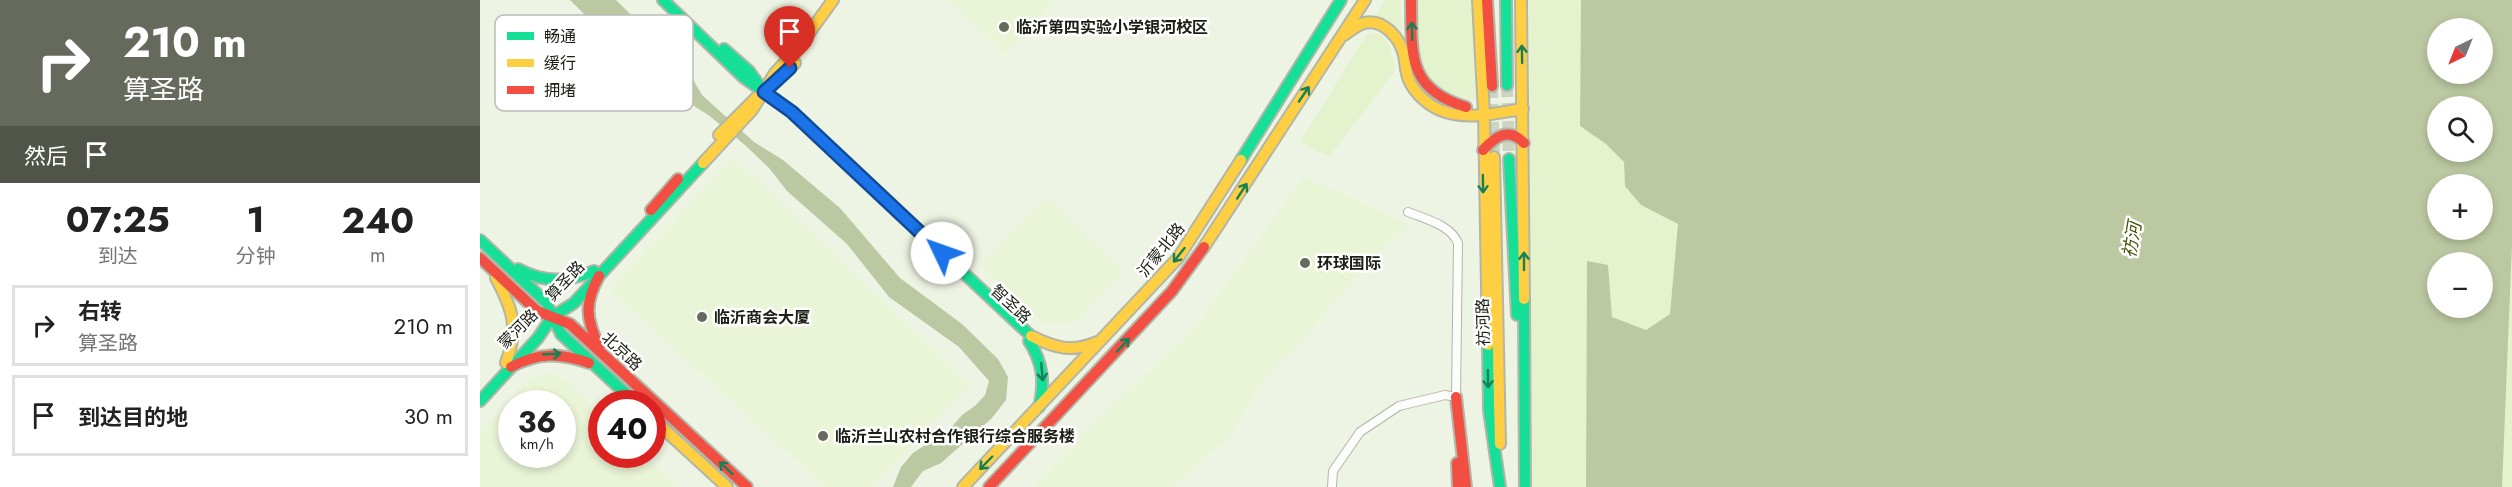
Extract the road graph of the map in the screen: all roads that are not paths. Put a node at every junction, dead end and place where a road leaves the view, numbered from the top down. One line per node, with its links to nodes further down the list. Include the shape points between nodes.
1 (663, 0): 12 (main road, 智圣路)
2 (671, 0): 13 (main road, 智圣路)
3 (833, 0): 19 (main road, 算圣路)
4 (841, 0): 19 (main road, 算圣路, via 805,51)
5 (1341, 0): 34 (main road, 沂蒙北路, one-way to 34, via 1178,258)
6 (1365, 0): 16 (main road, 沂蒙北路)
7 (1411, 0): 20 (main road, one-way to 7, via 1450,104 1422,82 1413,63)
8 (1478, 0): 20 (main road)
9 (1487, 0): 18 (main road)
10 (1506, 0): 17 (main road)
11 (1521, 0): 21 (main road, one-way to 11)
12 (679, 15)
13 (687, 15)
14 (693, 20): 19 (main road, 智圣路, via 749,71)
15 (693, 29): 19 (main road, 智圣路)
16 (1343, 35): 20 (main road, via 1365,23 1383,26 1397,37 1408,78 1419,95 1442,111 1457,114); 47 (main road, 沂蒙北路, one-way to 16, via 1184,276)
17 (1507, 85)
18 (1492, 86)
19 (764, 92): 31 (main road, 算圣路); 33 (main road, 智圣路)
20 (1483, 109): 21 (main road); 23 (main road)
21 (1523, 109): 22 (main road)
22 (1524, 144): 23 (main road, via 1510,133 1501,134); 52 (main road, one-way to 22)
23 (1483, 150): 51 (main road, one-way to 51, via 1489,410)
24 (1494, 157): 51 (main road, 祊河路)
25 (1509, 159): 52 (main road, 祊河路)
26 (1408, 212): 40 (street, via 1447,229 1455,234 1458,243)
27 (480, 240): 29 (main road, 北京路)
28 (480, 258): 30 (main road, 北京路)
29 (500, 258): 31 (main road, via 541,279 573,280); 32 (main road, 北京路, via 546,302)
30 (492, 269): 32 (main road, 北京路, via 537,311); 37 (main road, via 508,300 515,327)
31 (597, 273): 32 (main road, 算圣路); 35 (main road, via 588,295 588,322)
32 (552, 317): 35 (main road, 北京路, via 570,324); 36 (main road, 北京路, via 561,334); 37 (main road, 蒙河路)
33 (1030, 338): 34 (main road, via 1070,351); 42 (main road, one-way to 42, via 1041,358 1043,390)
34 (1103, 339): 42 (main road, 沂蒙北路)
35 (602, 353): 45 (main road, 北京路, one-way to 35)
36 (594, 364): 37 (main road, one-way to 36, via 529,356 548,354); 38 (main road, 北京路)
37 (509, 365): 39 (main road, 蒙河路); 41 (main road, 蒙河路)
38 (622, 390)
39 (480, 391)
40 (1456, 397): 48 (street, via 1445,395 1399,406 1360,432 1333,471); 49 (main road); 50 (main road)
41 (480, 400)
42 (1039, 407): 46 (main road, 沂蒙北路, one-way to 46)
43 (666, 431): 44 (main road)
44 (727, 487)
45 (747, 487)
46 (963, 487)
47 (989, 487)
48 (1332, 487)
49 (1458, 487)
50 (1466, 487)
51 (1501, 487)
52 (1524, 487)

